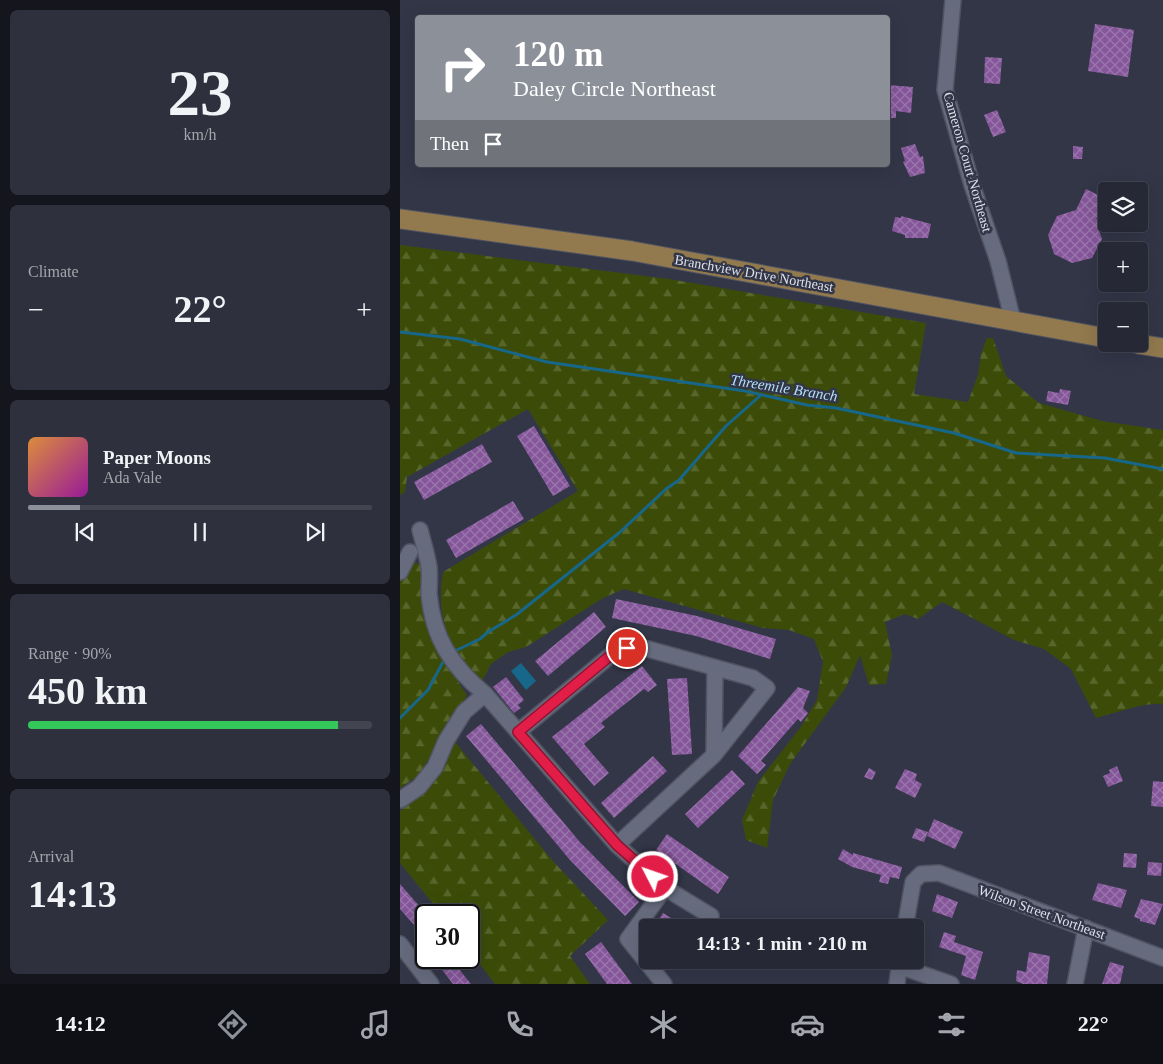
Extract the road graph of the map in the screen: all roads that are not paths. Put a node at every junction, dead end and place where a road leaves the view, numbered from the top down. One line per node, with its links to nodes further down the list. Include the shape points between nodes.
1 (953, 0): 3 (street, Cameron Court Northeast, via 945,90 998,261)
2 (400, 219): 3 (main road, Branchview Drive Northeast, via 632,251)
3 (1013, 321): 4 (main road, Branchview Drive Northeast)
4 (1098, 337)
5 (1148, 346): 6 (main road)
6 (1163, 348)
7 (400, 572): 9 (street, via 420,530 429,567 433,616 444,648 462,675)
8 (715, 669): 10 (street, via 648,649 627,648 611,655); 11 (street); 11 (street, via 753,678 767,688)
9 (484, 694): 10 (street); 12 (street, via 464,712 435,767 420,787)
10 (518, 732): 13 (street)
11 (714, 755): 13 (street)
12 (400, 800)
13 (617, 845): 14 (street)
14 (665, 888): 15 (street); 23 (street, via 628,939)
15 (711, 916)
16 (907, 919): 17 (street, Wilson Street Northeast, via 913,882 920,874 939,873)
17 (1086, 928): 19 (street, Wilson Street Northeast); 26 (street)
18 (400, 944): 22 (street)
19 (1163, 958)
20 (899, 969): 24 (street)
21 (915, 969): 25 (street)
22 (431, 984)
23 (664, 984)
24 (897, 984)
25 (951, 984)
26 (1075, 984)

